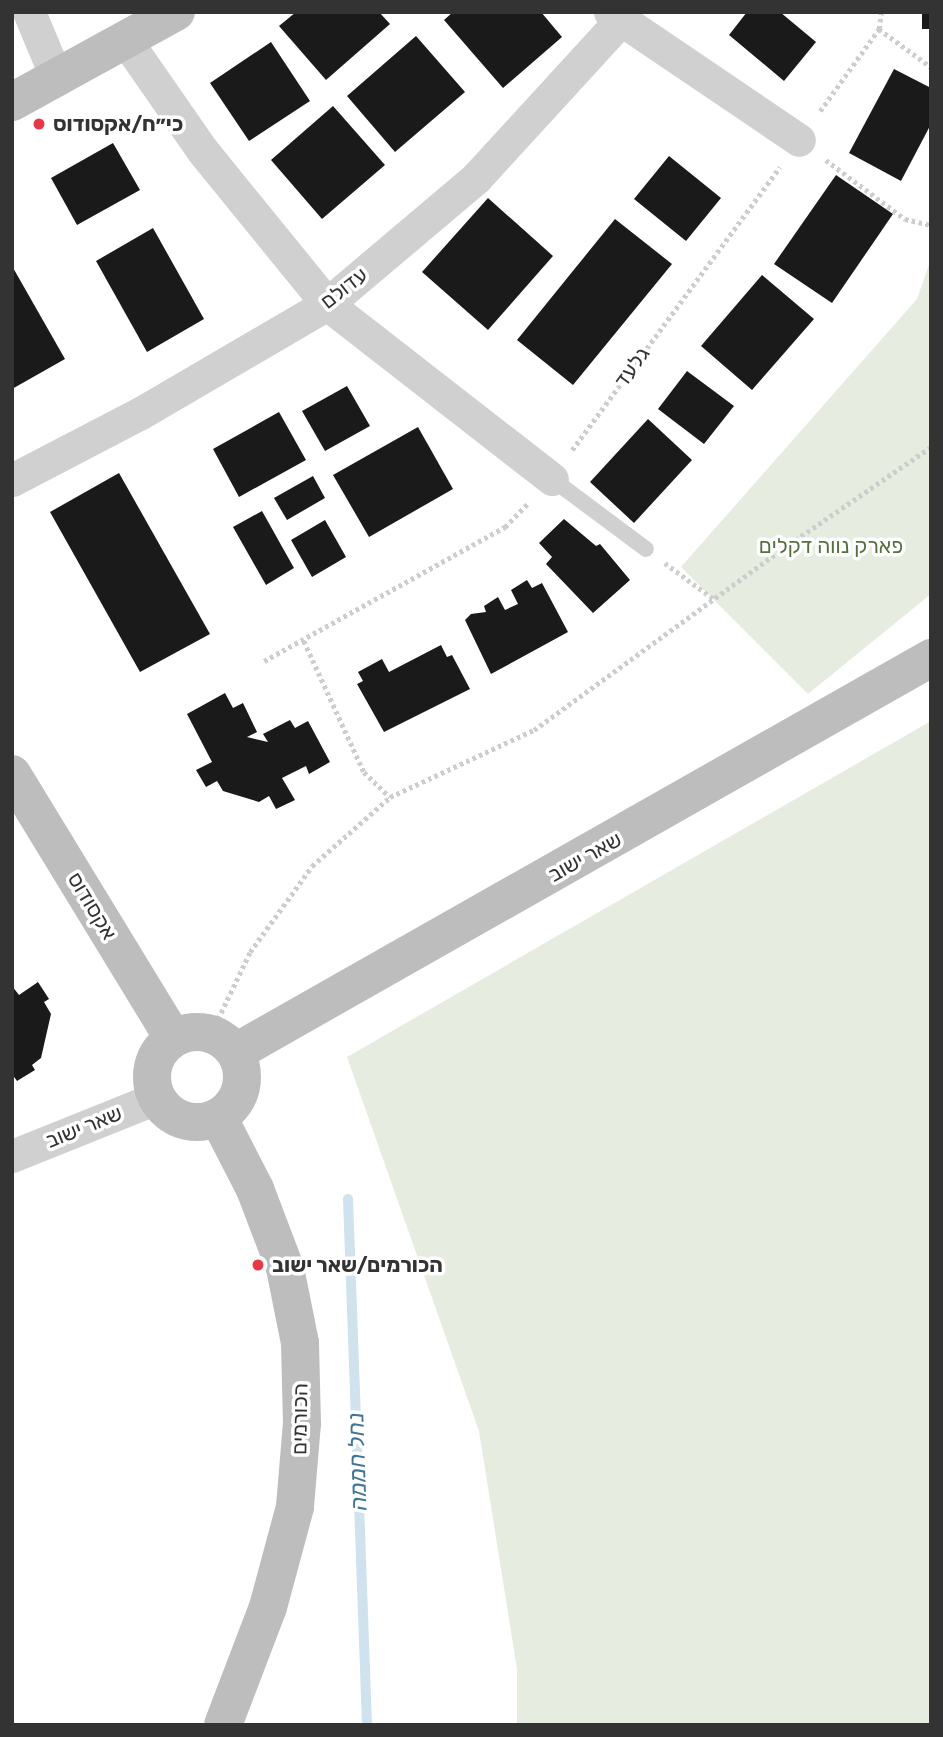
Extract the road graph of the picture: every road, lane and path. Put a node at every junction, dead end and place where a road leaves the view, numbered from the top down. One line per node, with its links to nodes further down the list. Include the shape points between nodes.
1 (29, 12): 8 (street)
2 (176, 12): 6 (street)
3 (881, 12): 5 (path, גלעד)
4 (614, 17): 10 (street); 12 (street, עדולם, via 476,178)
5 (879, 29): 7 (path); 10 (path, גלעד)
6 (127, 42): 8 (street); 12 (street, via 202,150)
7 (931, 67)
8 (57, 79): 9 (street)
9 (12, 102)
10 (800, 140): 11 (path, via 905,219); 14 (path, גלעד)
11 (931, 225)
12 (327, 304): 14 (street); 15 (street, עדולם, via 139,414)
13 (931, 447): 17 (path)
14 (552, 479): 16 (lane); 18 (path, גלעד, via 505,527)
15 (12, 480)
16 (646, 549): 17 (path)
17 (715, 600): 22 (path, via 534,730)
18 (303, 640): 20 (path, גלעד); 22 (path, via 364,772)
19 (931, 658): 24 (street, שאר ישוב)
20 (264, 661)
21 (13, 778): 23 (street, אקסודוס)
22 (390, 797): 24 (path, via 312,866 250,952)
23 (173, 1038): 24 (street, via 185,1032); 25 (street, via 162,1047 152,1071)
24 (224, 1042): 26 (street, via 242,1066 239,1096)
25 (156, 1098): 26 (street, via 164,1109 190,1122); 27 (street, שאר ישוב)
26 (218, 1117): 28 (street, הכורמים, via 255,1189 285,1268 300,1343 303,1423 295,1507 268,1607)
27 (12, 1156)
28 (219, 1723)

